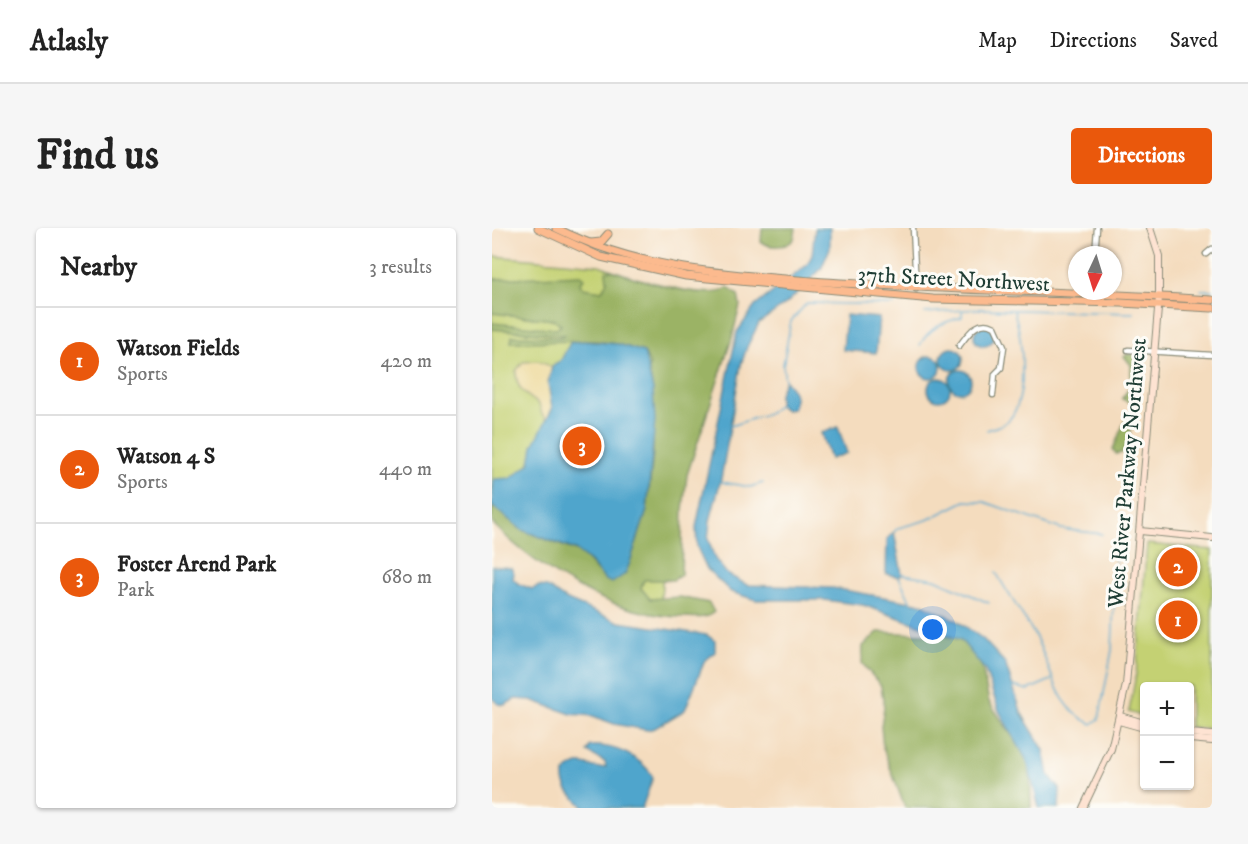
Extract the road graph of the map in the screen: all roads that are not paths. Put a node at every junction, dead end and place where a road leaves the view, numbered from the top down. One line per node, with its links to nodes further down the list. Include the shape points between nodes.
1 (538, 228): 12 (main road, via 584,250 637,267 686,276)
2 (555, 228): 7 (main road)
3 (913, 228): 14 (street)
4 (1097, 228): 8 (street)
5 (1150, 228): 20 (main road, West River Parkway Northwest, via 1159,256)
6 (608, 231): 7 (main road, via 598,243); 10 (main road, via 609,244)
7 (577, 238): 10 (main road)
8 (1096, 246)
9 (1212, 249): 11 (street)
10 (617, 253): 12 (main road, via 679,268)
11 (1206, 254)
12 (769, 280): 13 (main road, 37th Street Northwest)
13 (825, 285): 14 (main road, 37th Street Northwest); 19 (main road, 37th Street Northwest)
14 (916, 289): 15 (main road, 37th Street Northwest)
15 (977, 291): 16 (main road, 37th Street Northwest); 19 (main road)
16 (1068, 292)
17 (1122, 296): 20 (main road, 37th Street Northwest)
18 (1212, 300): 20 (main road, 37th Street Northwest)
19 (976, 301): 20 (main road, 37th Street Northwest)
20 (1159, 301): 21 (main road, 37th Street Northwest); 24 (main road, West River Parkway Northwest)
21 (1212, 309)
22 (959, 345): 26 (street, via 977,325 995,327 1004,346)
23 (1128, 350): 24 (street)
24 (1154, 352): 25 (street); 27 (main road, West River Parkway Northwest)
25 (1212, 355)
26 (993, 395)
27 (1140, 531): 28 (main road); 29 (main road, West River Parkway Northwest)
28 (1212, 538)
29 (1120, 718): 30 (main road); 31 (main road); 36 (main road, West River Parkway Northwest, via 1105,764)
30 (1140, 722)
31 (1140, 726)
32 (1194, 733): 33 (main road)
33 (1212, 735)
34 (1194, 739): 35 (main road)
35 (1212, 741)
36 (1083, 808)

